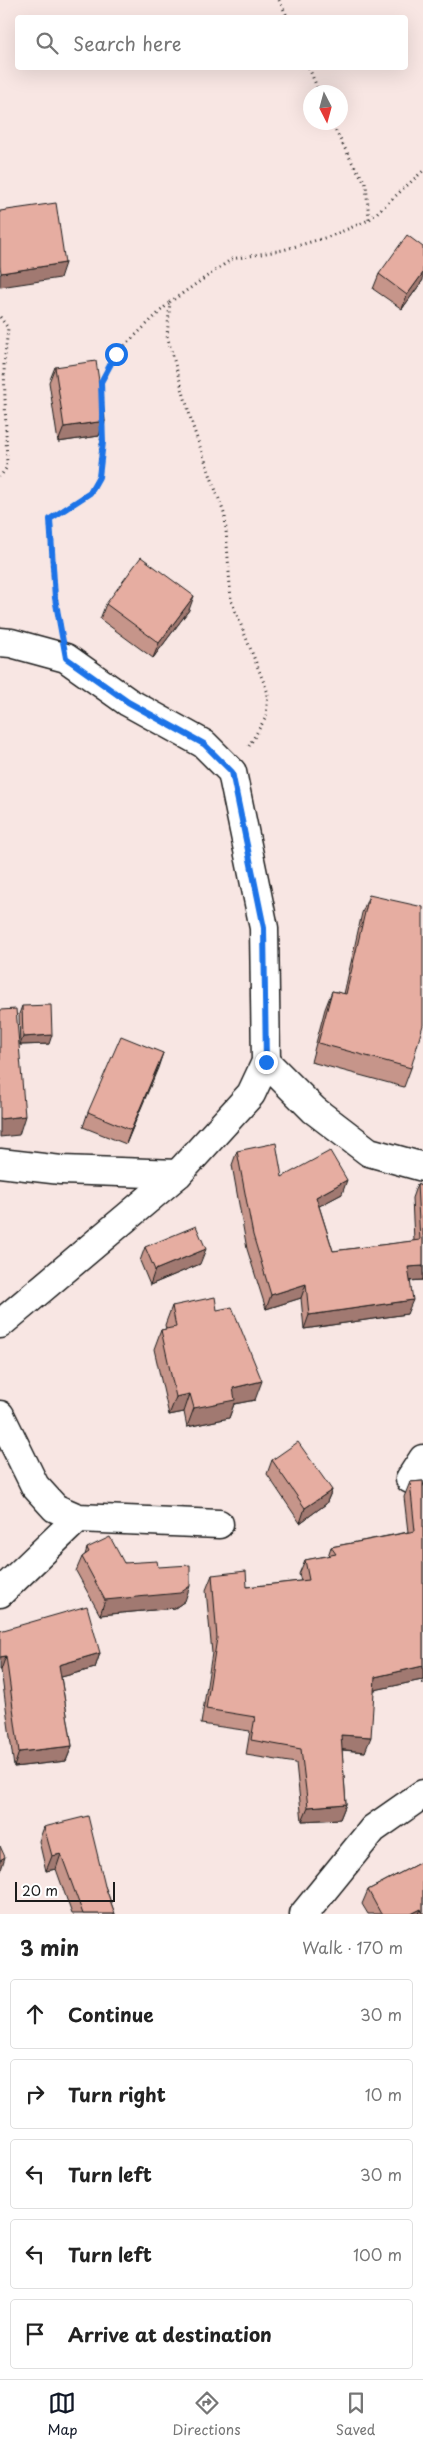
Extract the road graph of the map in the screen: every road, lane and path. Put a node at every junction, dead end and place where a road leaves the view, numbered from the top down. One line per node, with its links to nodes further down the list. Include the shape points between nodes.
1 (279, 0): 2 (path)
2 (286, 15)
3 (311, 70): 4 (path)
4 (316, 85)
5 (335, 130): 7 (path, via 366,184)
6 (423, 171): 7 (path)
7 (369, 220): 8 (path, via 331,236 283,250 232,259)
8 (170, 302): 10 (path, via 116,354 101,382); 15 (path, via 166,336 194,430 225,516 232,600 268,693 266,717)
9 (0, 317): 12 (path, via 8,328 4,365 7,467)
10 (102, 412)
11 (102, 422): 14 (path, via 99,477 90,493 50,519 55,598)
12 (0, 477)
13 (0, 642): 14 (street)
14 (66, 658): 15 (street, via 128,702 204,744)
15 (232, 772): 16 (street, via 264,928)
16 (266, 1062): 18 (street, via 314,1110 369,1152); 19 (street, via 251,1094)
17 (0, 1163): 19 (street, via 61,1170)
18 (423, 1167)
19 (178, 1174): 20 (street)
20 (0, 1324)
21 (0, 1415): 22 (street, via 35,1486 55,1508)
22 (78, 1518): 23 (street); 24 (street)
23 (219, 1524)
24 (0, 1593)
25 (423, 1794): 26 (street, via 373,1829)
26 (304, 1914)

